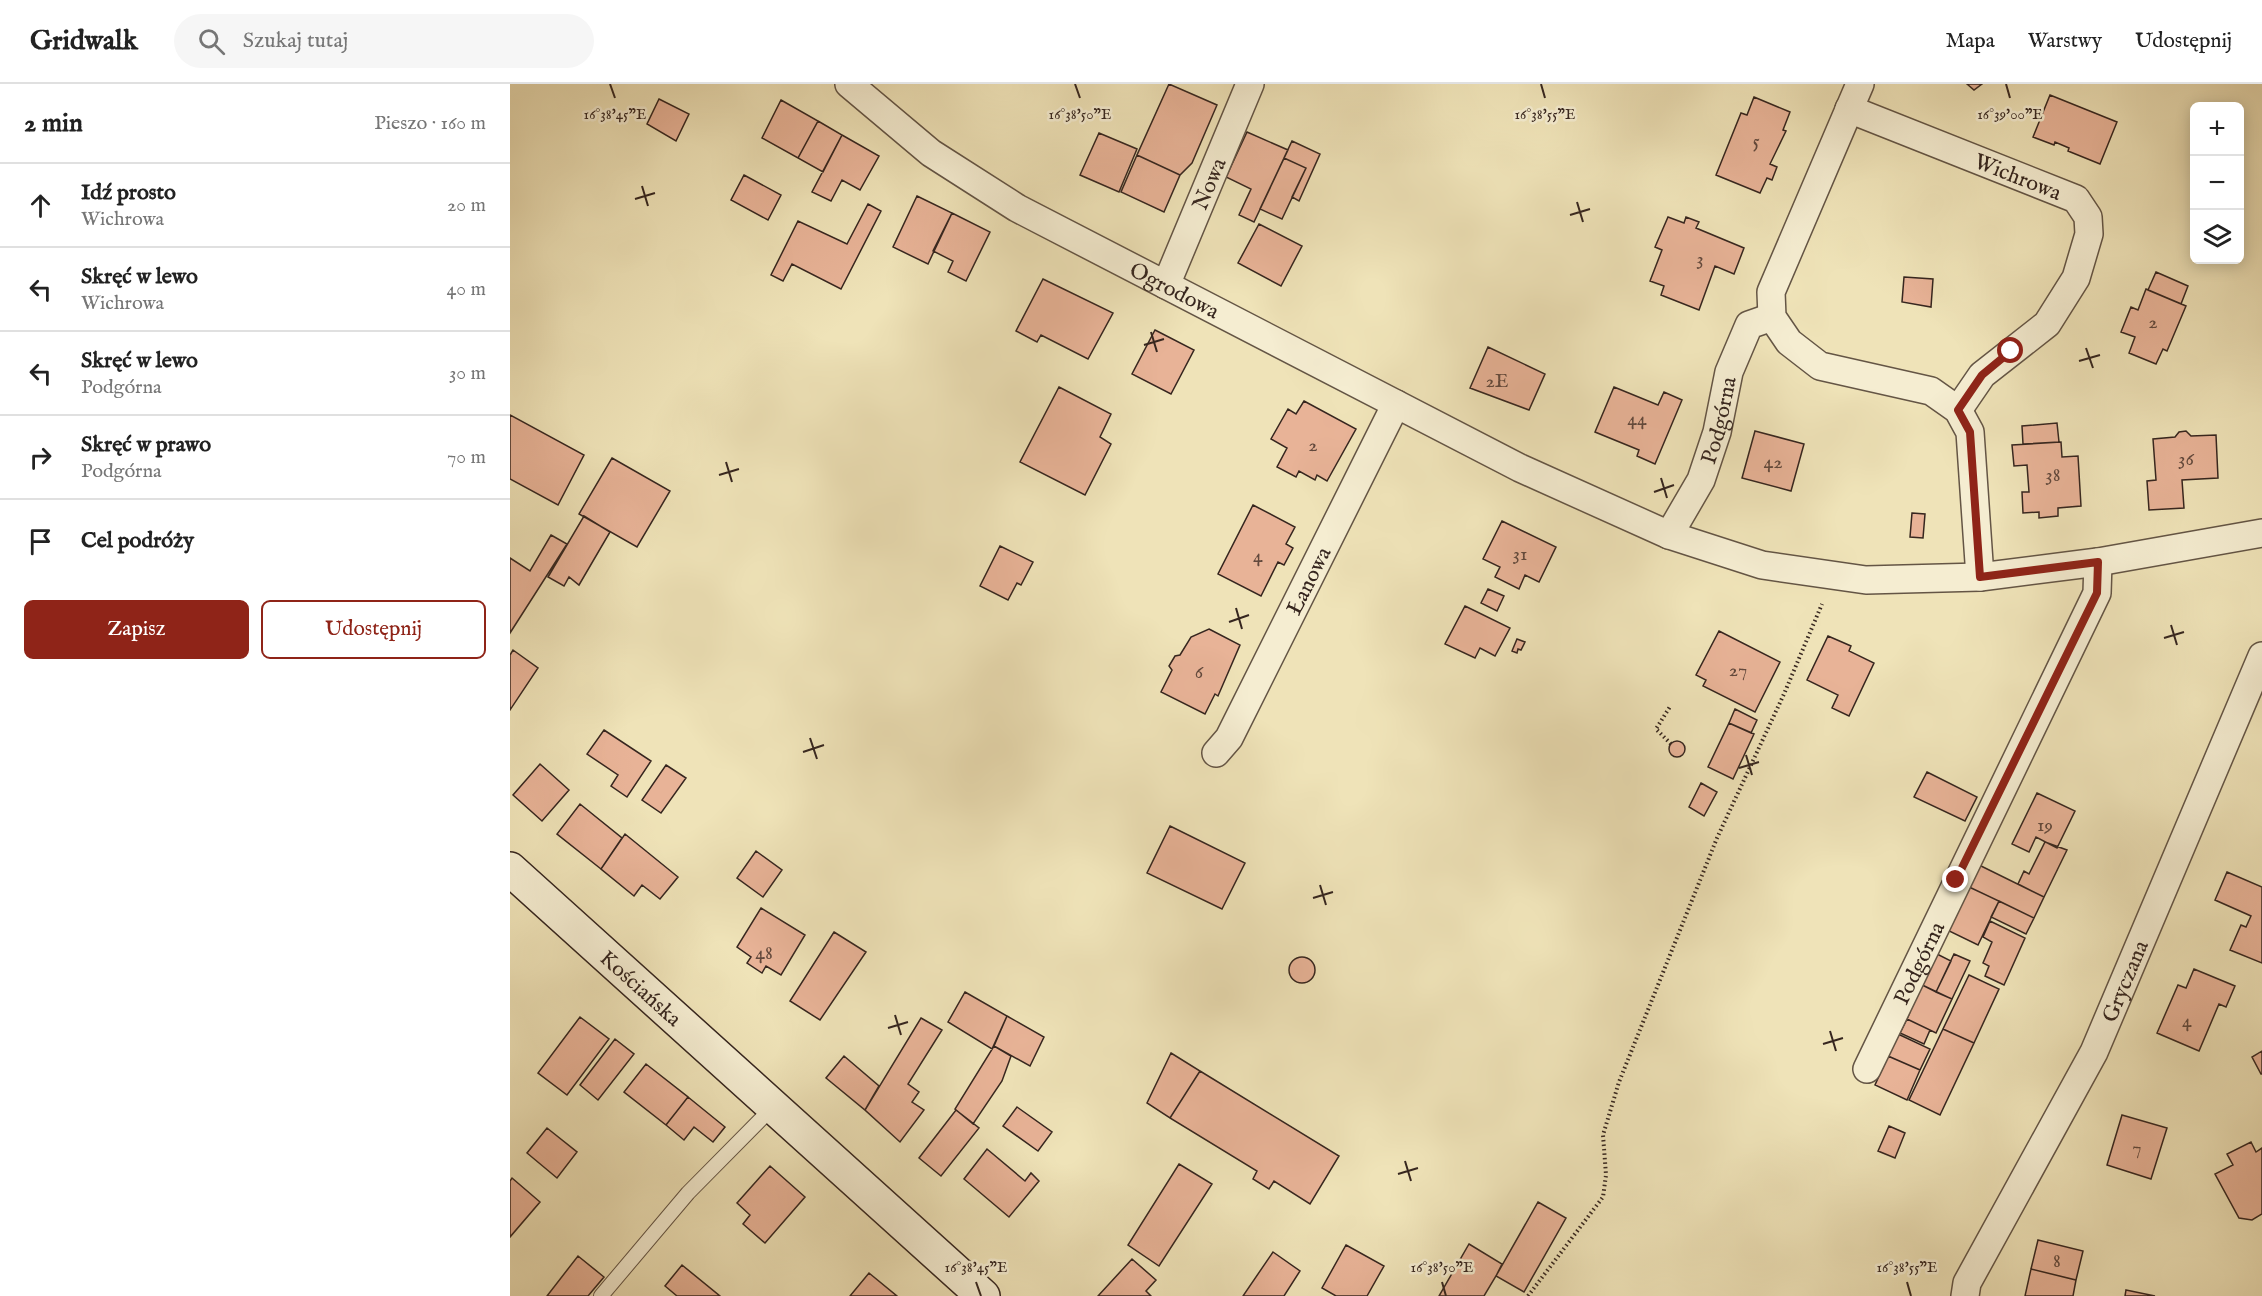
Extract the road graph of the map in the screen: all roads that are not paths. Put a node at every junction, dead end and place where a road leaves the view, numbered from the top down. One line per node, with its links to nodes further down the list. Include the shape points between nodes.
1 (849, 84): 5 (street, Ogrodowa, via 931,153 998,196)
2 (1250, 84): 5 (street, Nowa)
3 (1860, 84): 4 (street)
4 (1849, 109): 6 (street, via 1771,292); 8 (street, Wichrowa, via 2076,199 2088,217 2089,234 2076,278 2047,324 1982,375)
5 (1166, 285): 7 (street, Ogrodowa)
6 (1772, 317): 8 (street, via 1789,342 1820,366 1931,391); 10 (street, Podgórna, via 1749,325 1729,372 1717,432 1701,480)
7 (1396, 404): 10 (street, Ogrodowa, via 1520,468); 14 (street, Łanowa, via 1229,738)
8 (1958, 410): 12 (street, via 1970,432)
9 (2262, 533): 11 (street)
10 (1669, 535): 12 (street, via 1762,565 1866,580)
11 (2098, 562): 12 (street); 16 (street, Podgórna, via 2097,593)
12 (1980, 577)
13 (2262, 656): 20 (street, Gryczana, via 2094,1052 1967,1283)
14 (1216, 753)
15 (510, 870): 17 (main road, Kościańska)
16 (1867, 1069)
17 (773, 1107): 18 (lane, via 688,1193); 19 (main road, Kościańska)
18 (601, 1296)
19 (983, 1296)
20 (1965, 1296)

